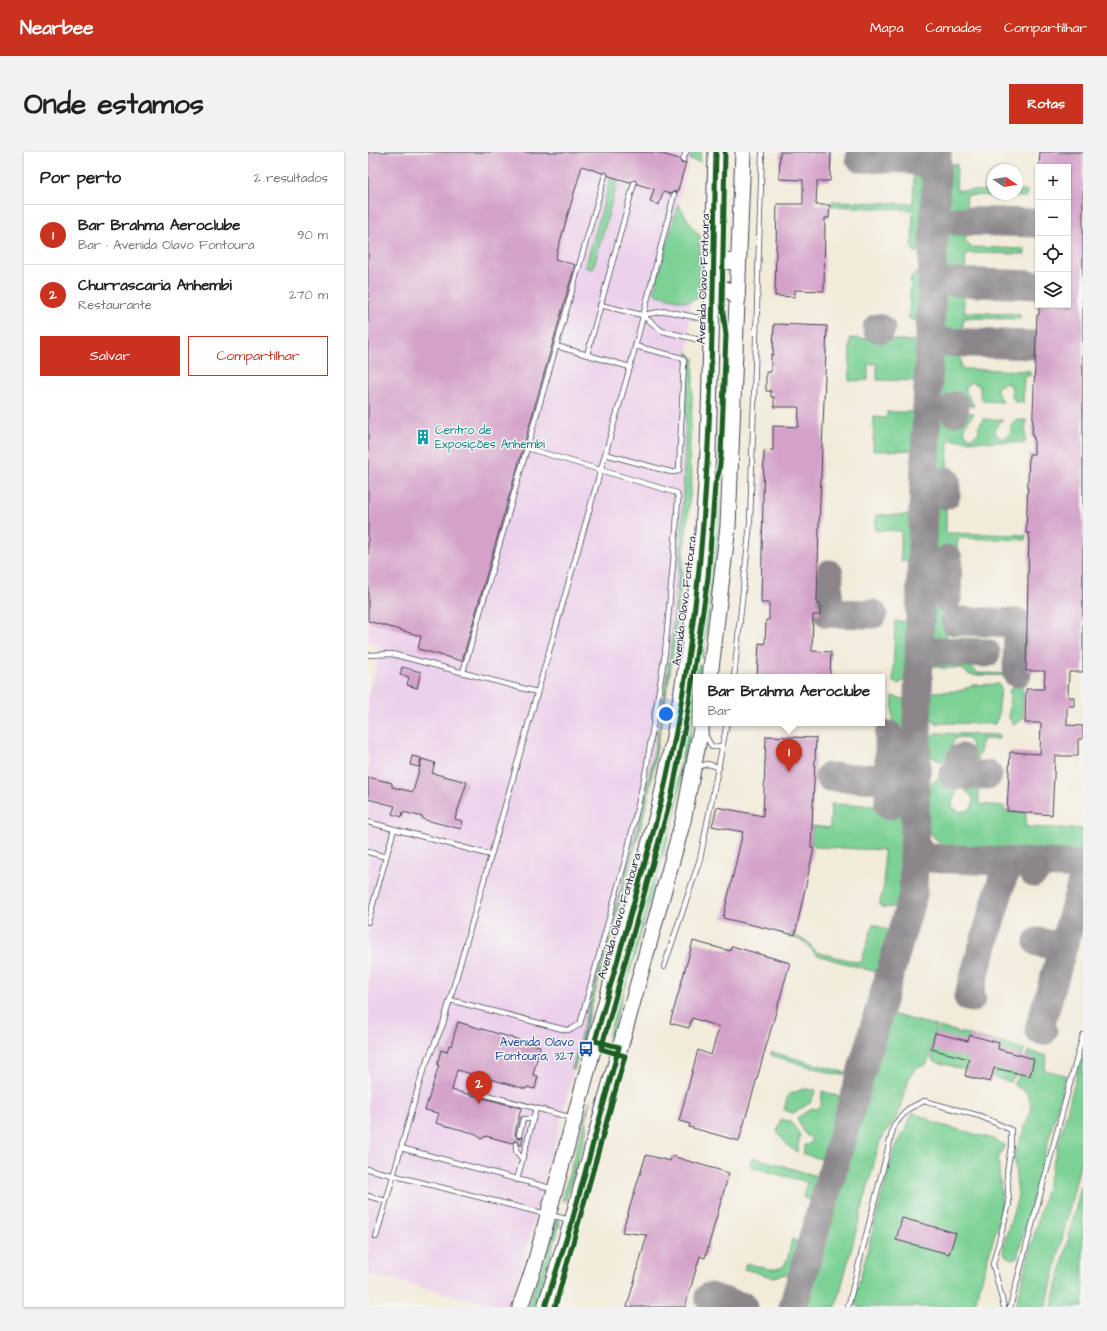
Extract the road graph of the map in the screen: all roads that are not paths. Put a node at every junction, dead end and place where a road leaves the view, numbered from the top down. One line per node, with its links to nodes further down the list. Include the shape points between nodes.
1 (686, 152): 5 (lane)
2 (716, 152): 9 (main road, Avenida Olavo Fontoura)
3 (743, 152): 10 (main road)
4 (762, 152): 27 (lane, via 750,523)
5 (684, 160)
6 (605, 175): 17 (lane)
7 (634, 183): 13 (lane)
8 (674, 195): 14 (lane)
9 (713, 248): 10 (main road, via 723,261 734,261); 11 (main road, Avenida Olavo Fontoura)
10 (739, 258): 12 (main road)
11 (713, 293): 12 (main road, via 723,288); 15 (main road, Avenida Olavo Fontoura)
12 (738, 298): 26 (main road, via 728,526)
13 (600, 305): 14 (lane); 19 (lane)
14 (642, 315): 15 (lane, via 666,311); 16 (lane, via 662,331); 18 (lane)
15 (712, 320): 16 (main road, Avenida Olavo Fontoura)
16 (711, 343): 44 (main road, Avenida Olavo Fontoura, via 703,532 689,649 659,808)
17 (556, 346): 19 (lane); 21 (lane)
18 (635, 346): 20 (lane); 22 (lane, via 684,361 679,470 671,472)
19 (587, 355): 20 (lane)
20 (630, 368): 22 (lane)
21 (527, 448): 23 (lane); 25 (lane)
22 (605, 454): 23 (lane)
23 (600, 470): 28 (lane); 42 (lane, via 675,491 678,498 665,653 646,770 626,857 583,1017 576,1027 566,1030)
24 (368, 655): 25 (lane, via 392,654)
25 (463, 672): 28 (lane)
26 (710, 674)
27 (734, 674)
28 (537, 692): 38 (lane)
29 (702, 726): 34 (main road)
30 (703, 726): 32 (lane, via 712,746)
31 (726, 726): 32 (lane)
32 (722, 746): 33 (lane)
33 (719, 768): 34 (lane, via 709,763 703,764); 41 (lane, via 700,859)
34 (693, 773): 45 (main road, via 683,821)
35 (368, 822): 36 (lane)
36 (394, 829): 38 (lane); 39 (lane)
37 (368, 852): 39 (lane)
38 (491, 855): 42 (lane)
39 (386, 857): 40 (lane)
40 (368, 922)
41 (664, 967)
42 (450, 1000): 54 (lane, via 441,1031 422,1076)
43 (1083, 1035): 69 (lane)
44 (588, 1068): 45 (main road, via 600,1077); 47 (main road, Avenida Olavo Fontoura)
45 (611, 1076): 48 (main road)
46 (471, 1091): 49 (lane)
47 (580, 1098): 48 (main road, via 594,1098); 50 (main road, Avenida Olavo Fontoura)
48 (603, 1107): 63 (main road)
49 (536, 1108): 50 (lane); 51 (lane)
50 (575, 1118): 59 (main road, Avenida Olavo Fontoura)
51 (533, 1119): 52 (lane, via 523,1119); 55 (lane)
52 (519, 1135)
53 (516, 1144): 55 (lane, via 516,1151)
54 (401, 1148): 57 (lane); 58 (lane)
55 (522, 1159): 58 (lane)
56 (368, 1168): 57 (lane)
57 (394, 1175): 61 (lane); 62 (lane)
58 (517, 1180): 59 (lane)
59 (555, 1190): 62 (main road, Avenida Olavo Fontoura)
60 (368, 1196): 61 (lane)
61 (386, 1201): 64 (lane)
62 (548, 1215): 63 (lane); 65 (main road, Avenida Olavo Fontoura)
63 (572, 1221): 66 (main road)
64 (376, 1237)
65 (520, 1307)
66 (545, 1307)
67 (848, 1307): 68 (lane, via 894,1125 908,1109 924,1101 980,1116 1011,1130 1007,1172 1009,1204 994,1264)
68 (1004, 1307)
69 (1010, 1307)

